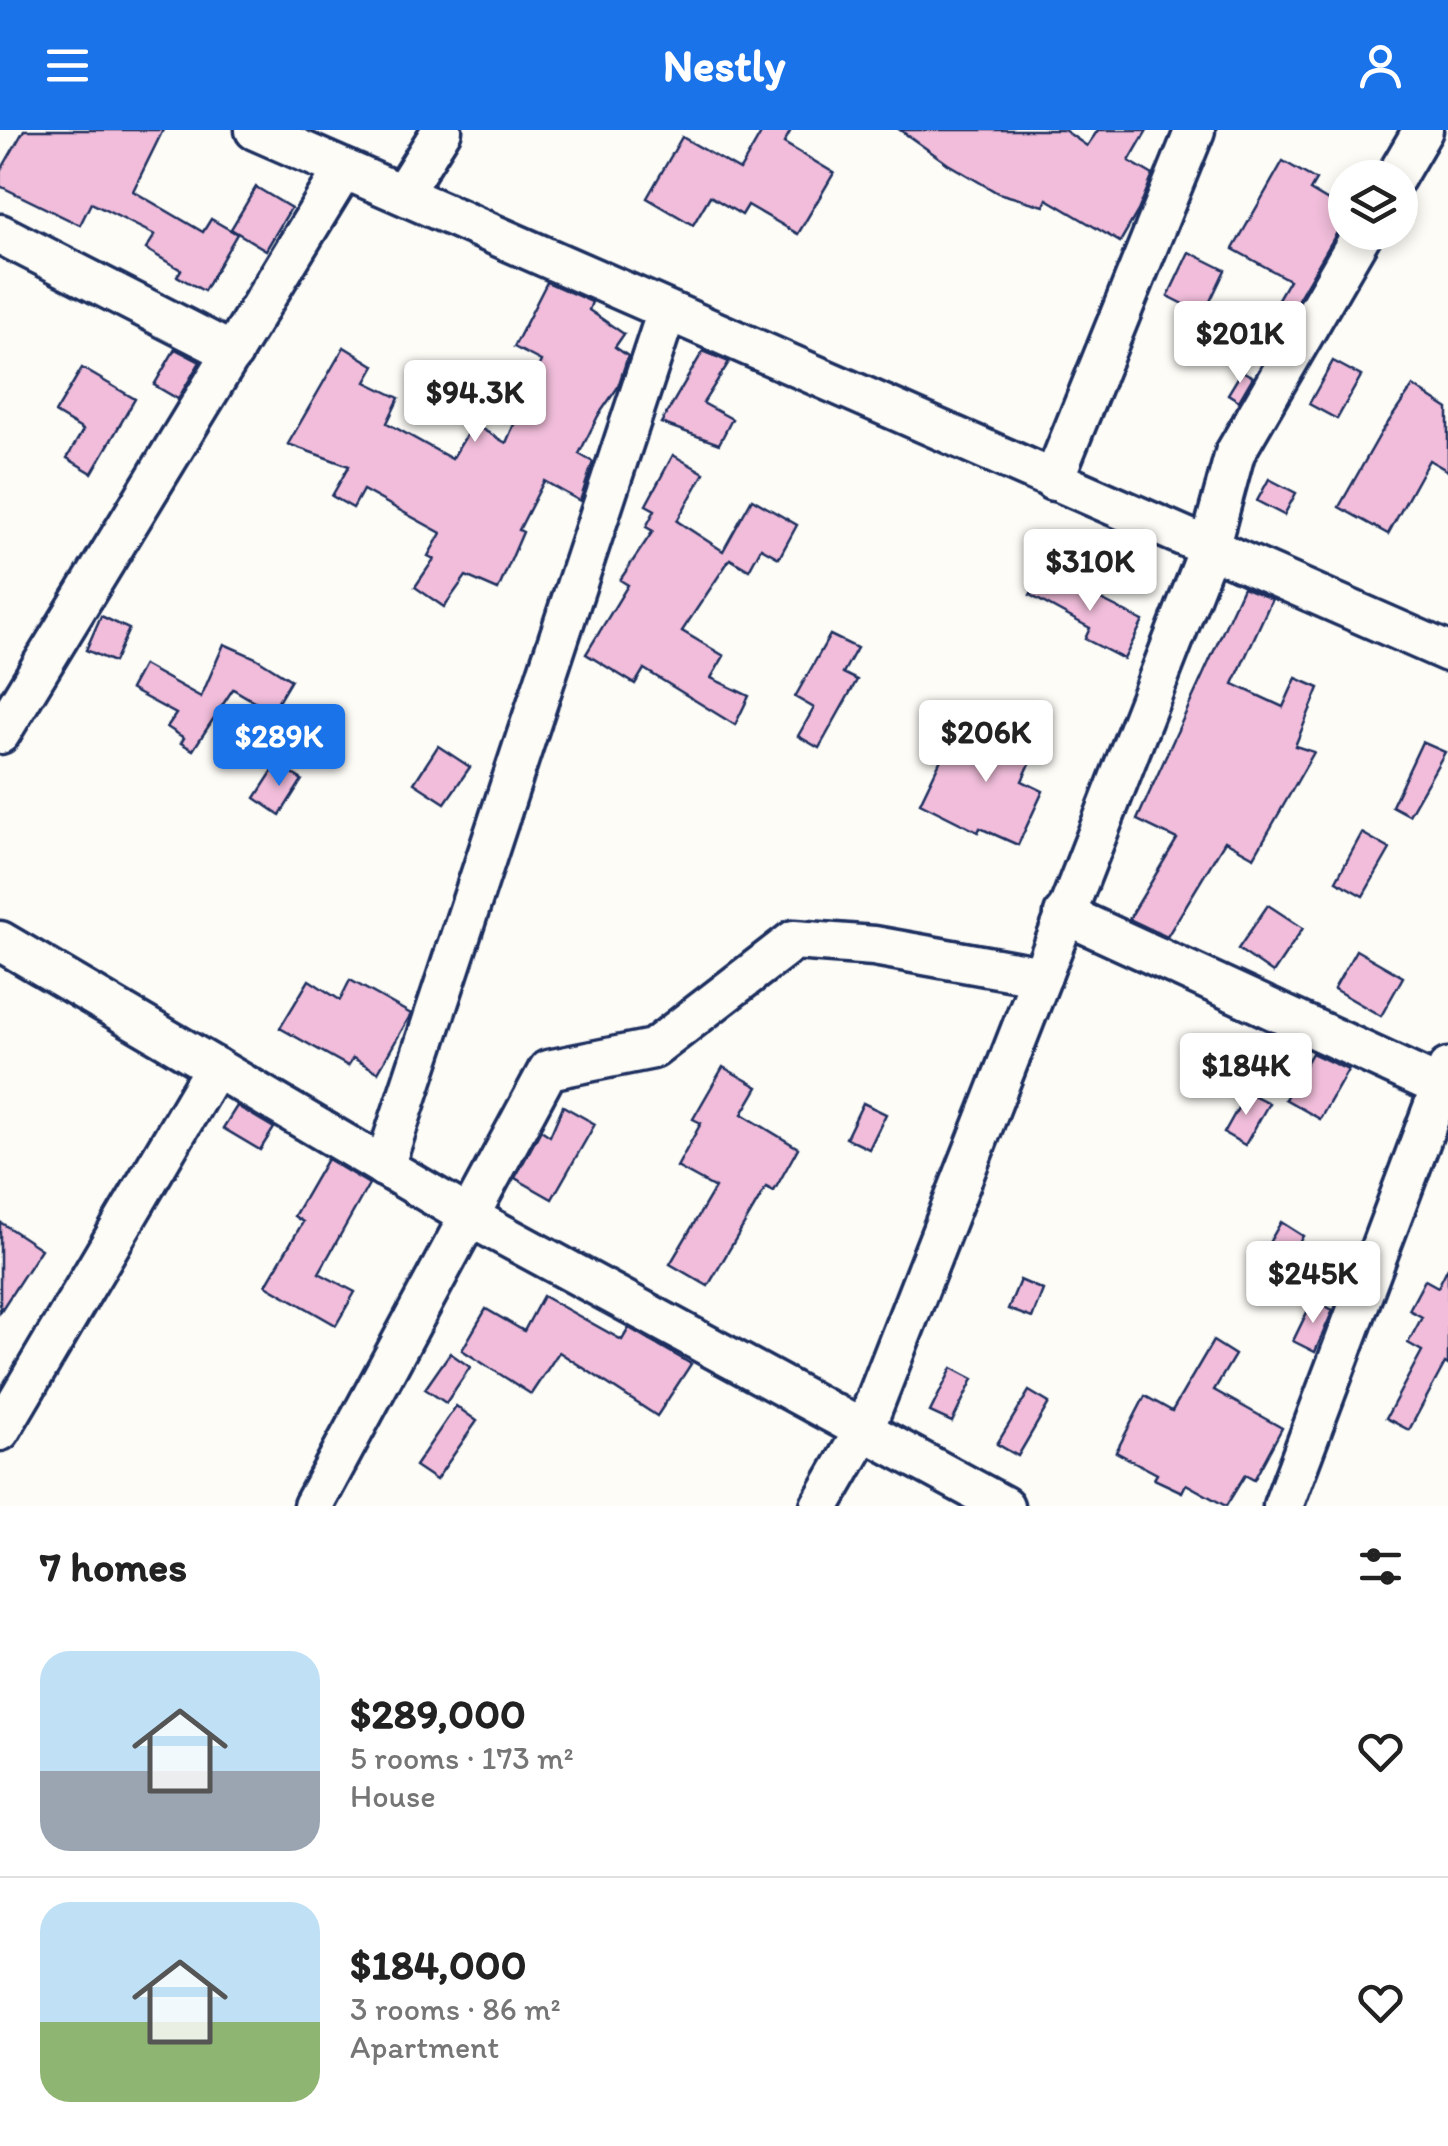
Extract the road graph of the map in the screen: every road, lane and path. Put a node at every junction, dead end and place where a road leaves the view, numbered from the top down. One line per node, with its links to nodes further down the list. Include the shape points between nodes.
1 (255, 130): 6 (street)
2 (442, 130): 7 (street)
3 (1195, 130): 12 (street)
4 (1423, 130): 5 (street)
5 (1406, 160)
6 (344, 169): 7 (street); 11 (street)
7 (402, 194): 10 (street)
8 (0, 234): 11 (street)
9 (1353, 250): 13 (street, via 1235,453)
10 (666, 311): 12 (street); 21 (street)
11 (233, 352): 15 (street)
12 (1052, 481): 13 (street)
13 (1209, 549): 14 (street); 16 (street)
14 (1448, 652)
15 (0, 734)
16 (1064, 914): 18 (street); 20 (street)
17 (0, 940): 19 (street)
18 (1042, 976): 22 (street, via 874,946 794,940 653,1049 548,1070); 23 (street)
19 (215, 1067): 21 (street); 24 (street)
20 (1444, 1078): 28 (street)
21 (384, 1166): 22 (street)
22 (470, 1217): 23 (street); 25 (street)
23 (864, 1430): 26 (street); 27 (street)
24 (0, 1432)
25 (313, 1506)
26 (820, 1506)
27 (1004, 1506)
28 (1284, 1506)

